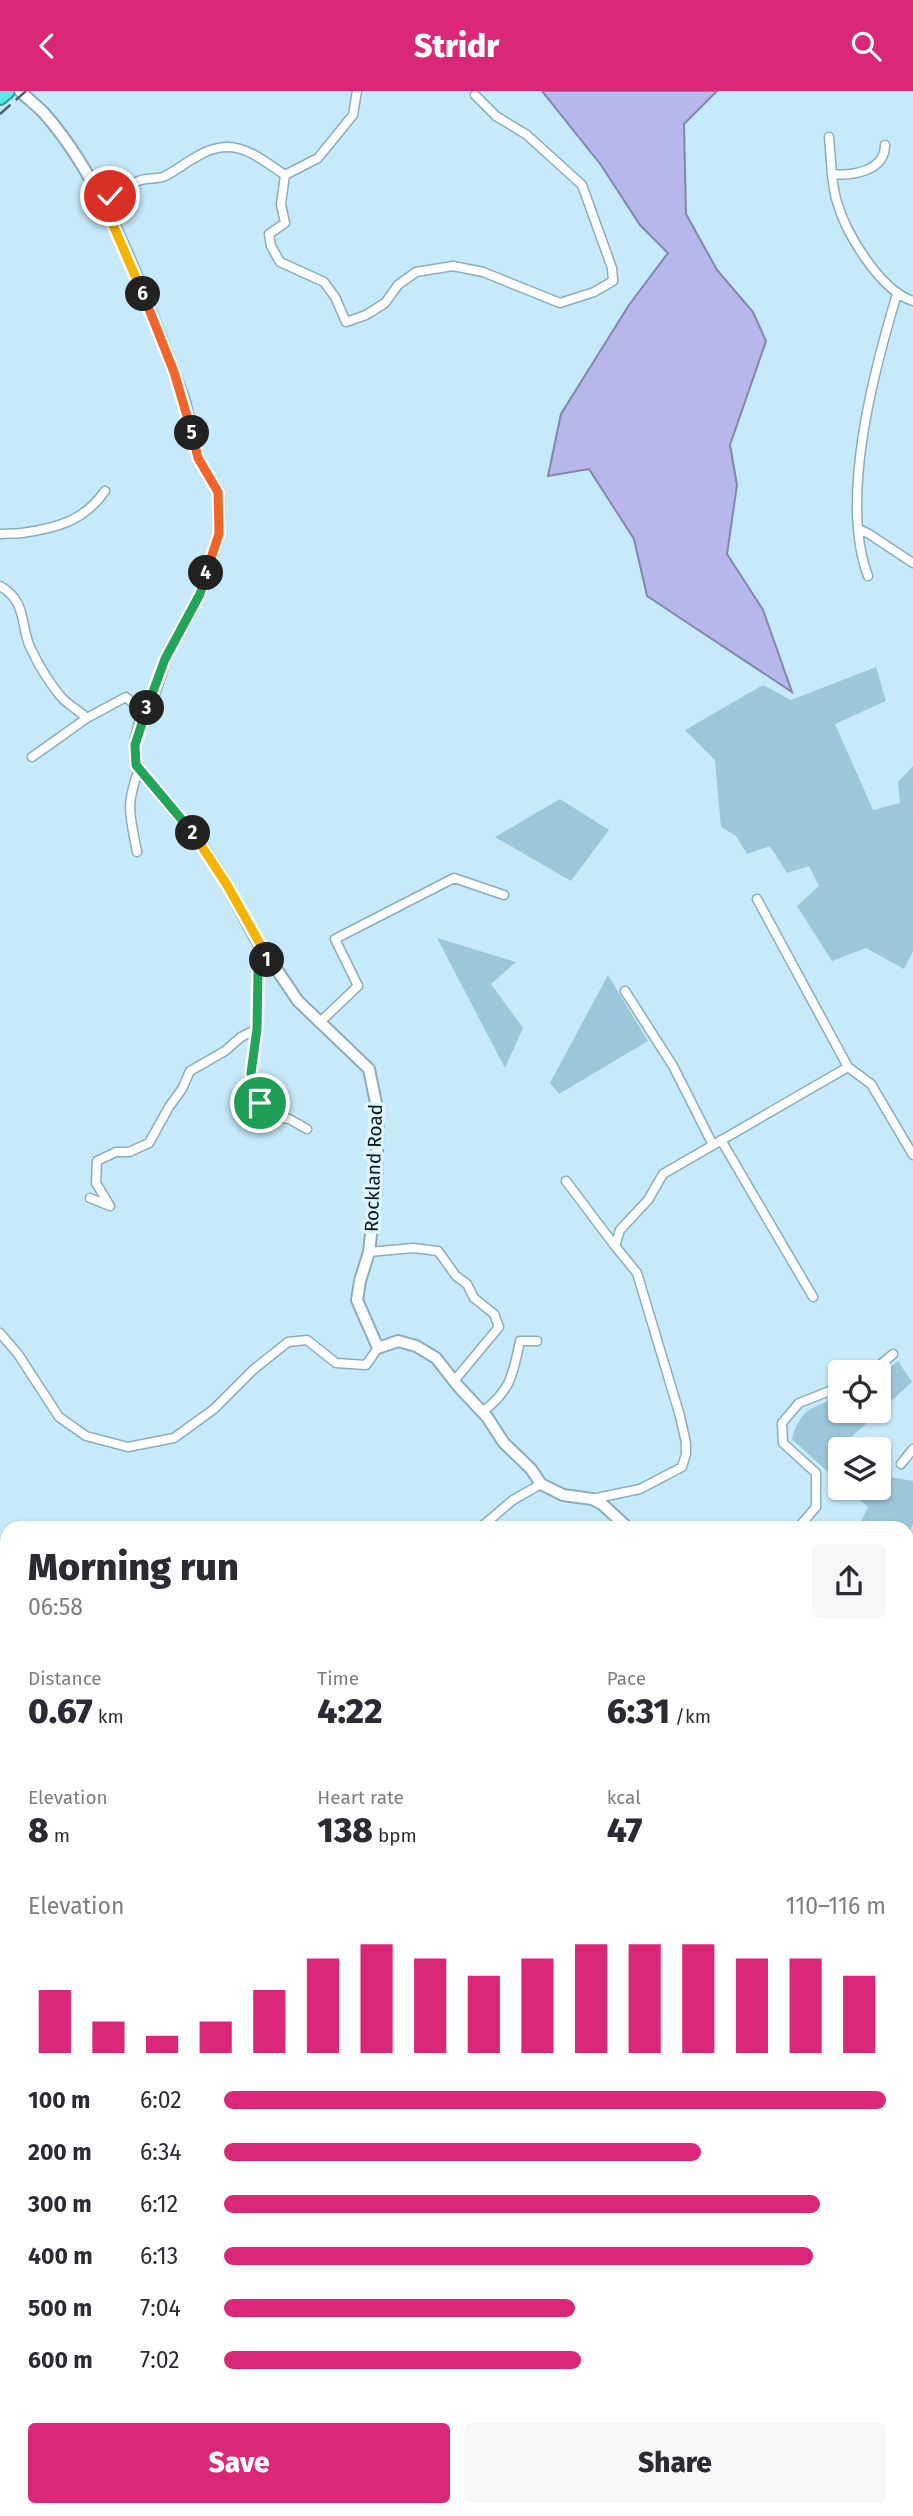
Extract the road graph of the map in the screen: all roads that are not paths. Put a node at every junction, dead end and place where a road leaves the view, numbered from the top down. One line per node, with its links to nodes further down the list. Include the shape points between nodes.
1 (7, 91): 5 (highway)
2 (20, 91): 10 (street, via 51,123)
3 (357, 91): 9 (street, via 353,115 318,157)
4 (475, 95): 9 (street, via 582,185 613,281 560,303 483,272 453,266 416,272 398,285 385,303 346,322 324,282 280,262 271,246 269,234 285,223 281,204)
5 (0, 97)
6 (829, 137): 8 (street)
7 (885, 145): 8 (street, via 885,155 875,166 848,176)
8 (832, 174): 11 (street, via 836,201 850,235)
9 (285, 175): 10 (street, via 250,151 217,148 161,178 126,187)
10 (103, 202): 19 (street, via 174,372 198,458 218,492 219,534 200,594 165,659)
11 (897, 294): 12 (street); 14 (street, via 878,358 859,465)
12 (913, 302)
13 (105, 491): 15 (street, via 93,508 59,526)
14 (859, 529): 16 (street); 17 (street)
15 (0, 534)
16 (913, 563)
17 (868, 576)
18 (0, 586): 20 (street, via 19,607 29,645 50,681 64,700)
19 (144, 713): 20 (street, via 126,697); 22 (street, via 135,745)
20 (87, 718): 21 (street)
21 (32, 757)
22 (139, 769): 23 (street, via 129,810); 25 (street, Rockland Road, via 197,838)
23 (137, 852)
24 (504, 895): 27 (street, via 454,878 335,939 358,986)
25 (268, 958): 27 (street, Rockland Road); 28 (street, via 258,971)
26 (625, 991): 31 (street)
27 (319, 1023): 36 (street, Rockland Road, via 369,1069 376,1095 376,1191)
28 (257, 1029): 30 (street, via 251,1073 260,1103 270,1116); 34 (street, via 190,1071 149,1143 97,1161 96,1183 110,1206)
29 (848, 1067): 29 (street, via 756,900 757,899); 31 (street); 32 (street, via 870,1084)
30 (307, 1129)
31 (717, 1142): 35 (street, via 663,1174 648,1200 620,1230); 37 (street)
32 (913, 1155)
33 (565, 1181): 35 (street)
34 (90, 1198)
35 (615, 1246): 49 (street, via 637,1273 680,1416 686,1454 682,1467 640,1489)
36 (369, 1252): 40 (street, Rockland Road, via 357,1300); 43 (street, via 438,1251 474,1298 494,1314 499,1327)
37 (813, 1297)
38 (0, 1333): 40 (street, via 59,1417 86,1436 128,1447 174,1439 288,1342 307,1340 336,1363 366,1365)
39 (537, 1341): 45 (street, via 520,1341 513,1376 497,1401)
40 (378, 1348): 43 (street, via 398,1341 416,1346 436,1358)
41 (893, 1354): 42 (street)
42 (886, 1360)
43 (454, 1381): 45 (street)
44 (828, 1392): 52 (street, via 799,1403 782,1423 783,1443 816,1473 816,1507)
45 (482, 1412): 48 (street)
46 (913, 1448): 47 (street)
47 (901, 1464)
48 (541, 1483): 49 (street, via 562,1495); 50 (street)
49 (593, 1499): 51 (street)
50 (488, 1521)
51 (620, 1521)
52 (804, 1521)

